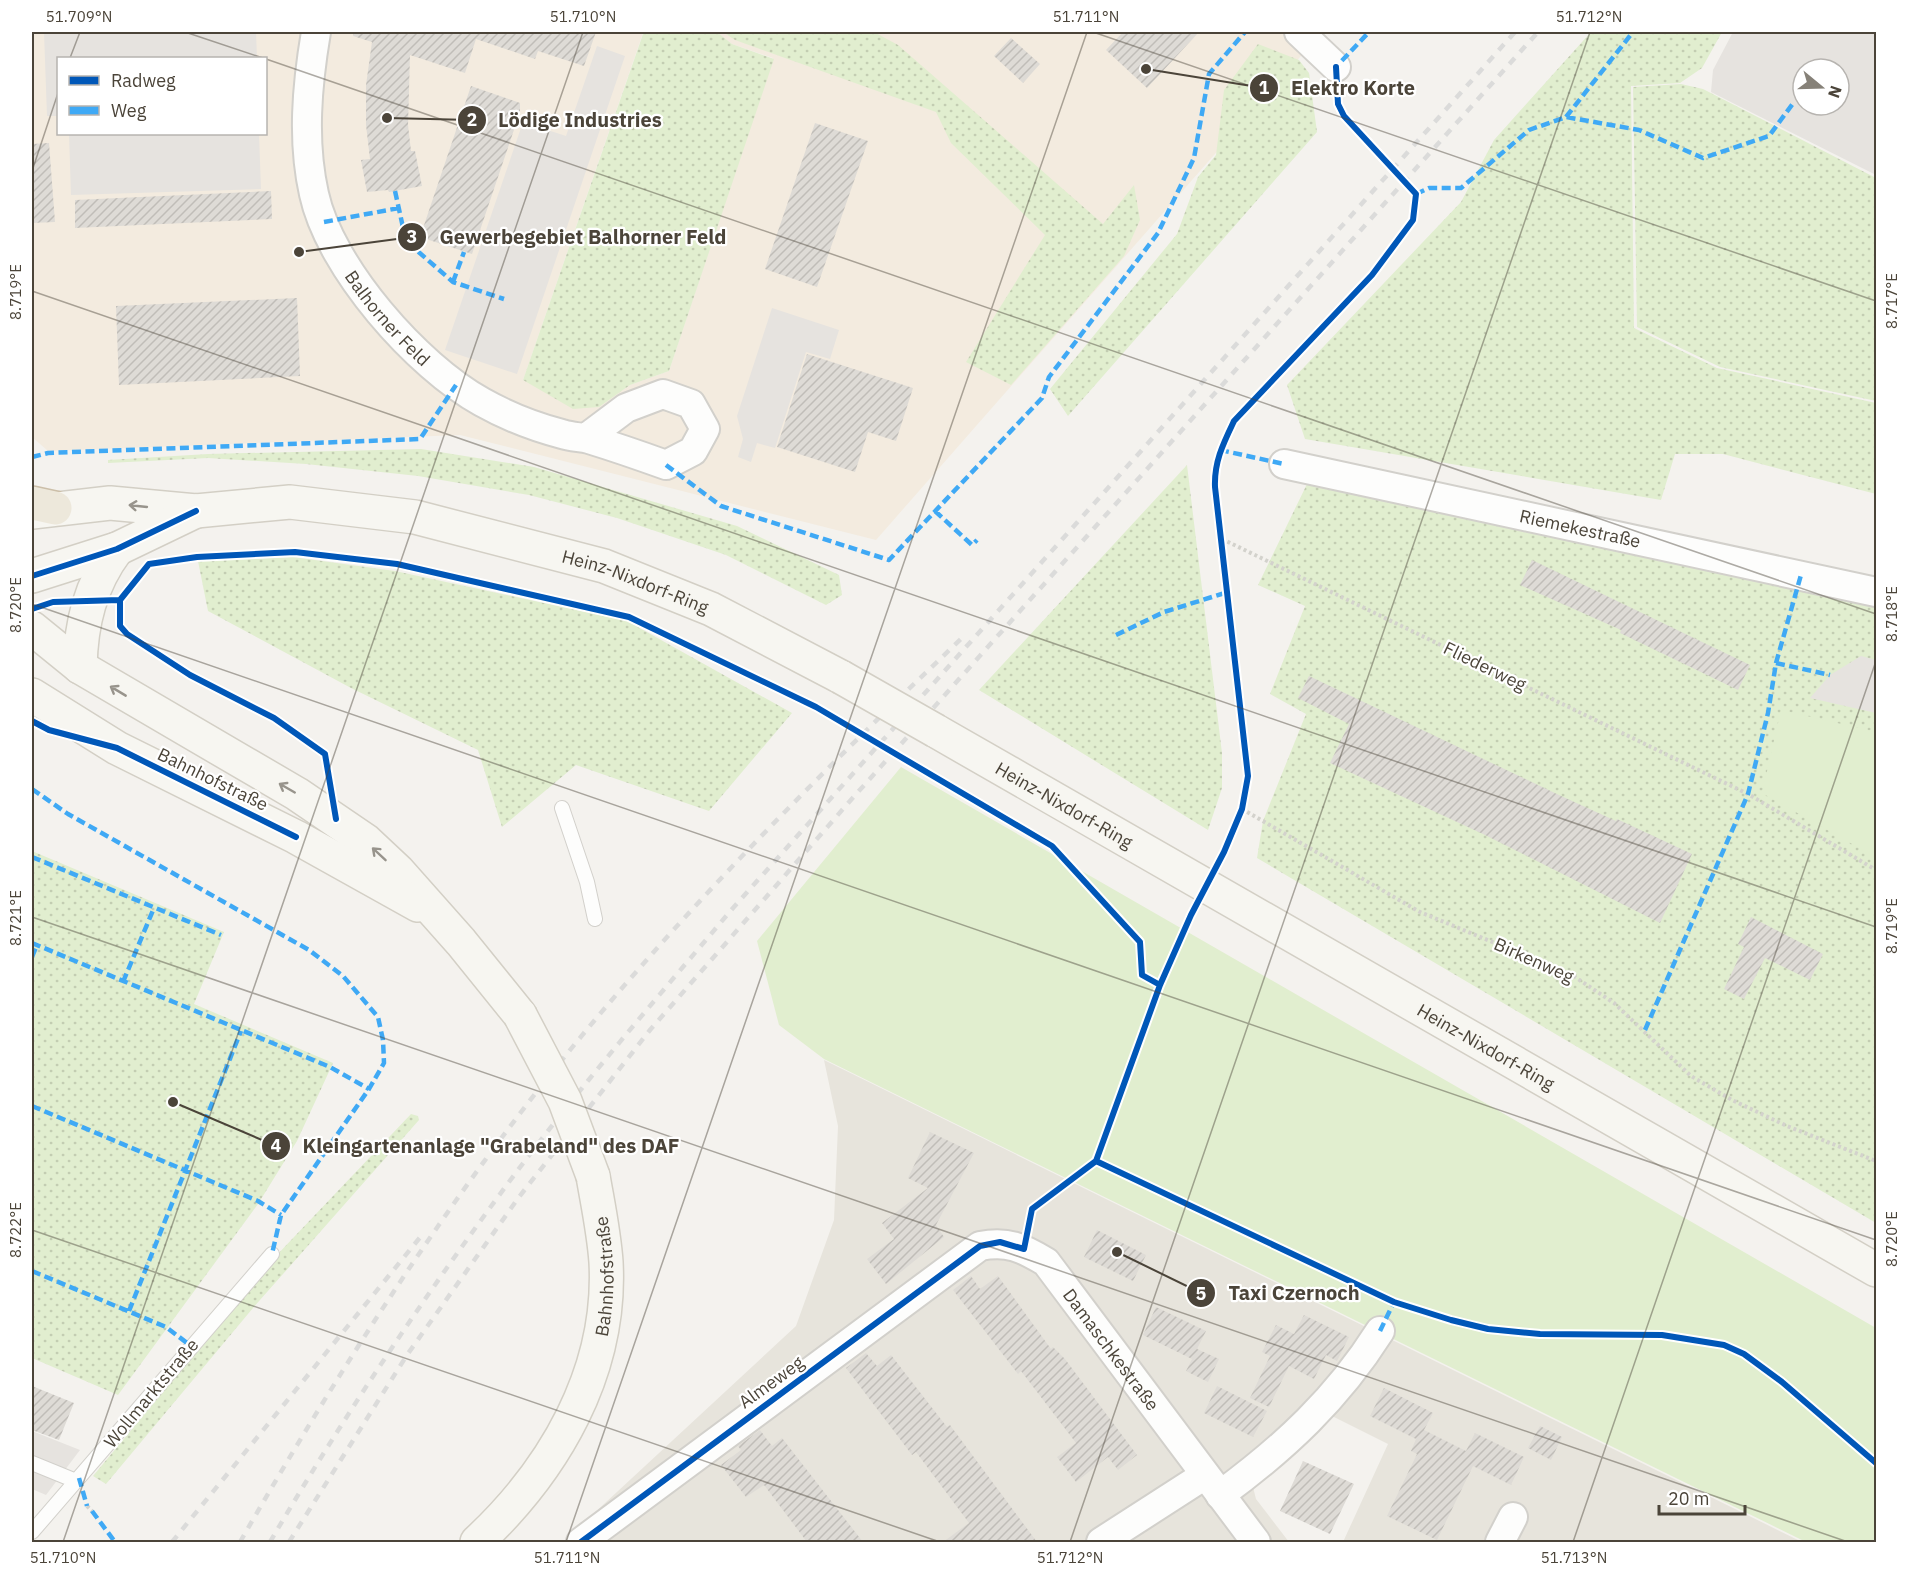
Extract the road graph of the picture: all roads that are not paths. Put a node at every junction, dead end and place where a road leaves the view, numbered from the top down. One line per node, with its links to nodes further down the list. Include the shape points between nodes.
1 (316, 32): 4 (street, Balhorner Feld, via 307,93 314,197 360,288 385,322 456,386 533,425)
2 (1299, 32): 3 (street)
3 (1336, 67)
4 (586, 438)
5 (1284, 464): 10 (street, Riemekestraße)
6 (39, 508): 7 (main road, Heinz-Nixdorf-Ring, one-way to 6, via 110,503)
7 (196, 512): 8 (main road, Heinz-Nixdorf-Ring); 19 (main road, Heinz-Nixdorf-Ring, bridge, via 290,502 415,517 604,566 711,609 841,677)
8 (117, 549): 9 (main road, Heinz-Nixdorf-Ring); 12 (main road, via 103,567 89,602)
9 (32, 576)
10 (1876, 592)
11 (32, 628): 12 (main road, Bahnhofstraße)
12 (80, 667): 15 (main road, Bahnhofstraße, one-way to 12, via 398,871 336,819)
13 (32, 695): 15 (main road, Bahnhofstraße, via 117,748 296,837)
14 (562, 808): 16 (lane)
15 (433, 913): 27 (main road, Bahnhofstraße, bridge, via 520,1014 565,1101 593,1176 606,1264 605,1300 591,1371 574,1415 553,1455 505,1516)
16 (595, 919)
17 (980, 1246): 23 (street, Damaschkestraße, via 1000,1242 1024,1249 1046,1262); 28 (street, Almeweg)
18 (272, 1254): 22 (lane, Wollmarktstraße)
19 (1876, 1270)
20 (1380, 1331): 23 (street, via 1328,1402 1270,1458)
21 (32, 1463): 22 (lane)
22 (76, 1481): 25 (lane, Wollmarktstraße)
23 (1212, 1485): 26 (street); 29 (street, Damaschkestraße)
24 (1512, 1517): 30 (street)
25 (32, 1532)
26 (1107, 1541)
27 (477, 1542)
28 (581, 1542)
29 (1256, 1542)
30 (1500, 1542)

